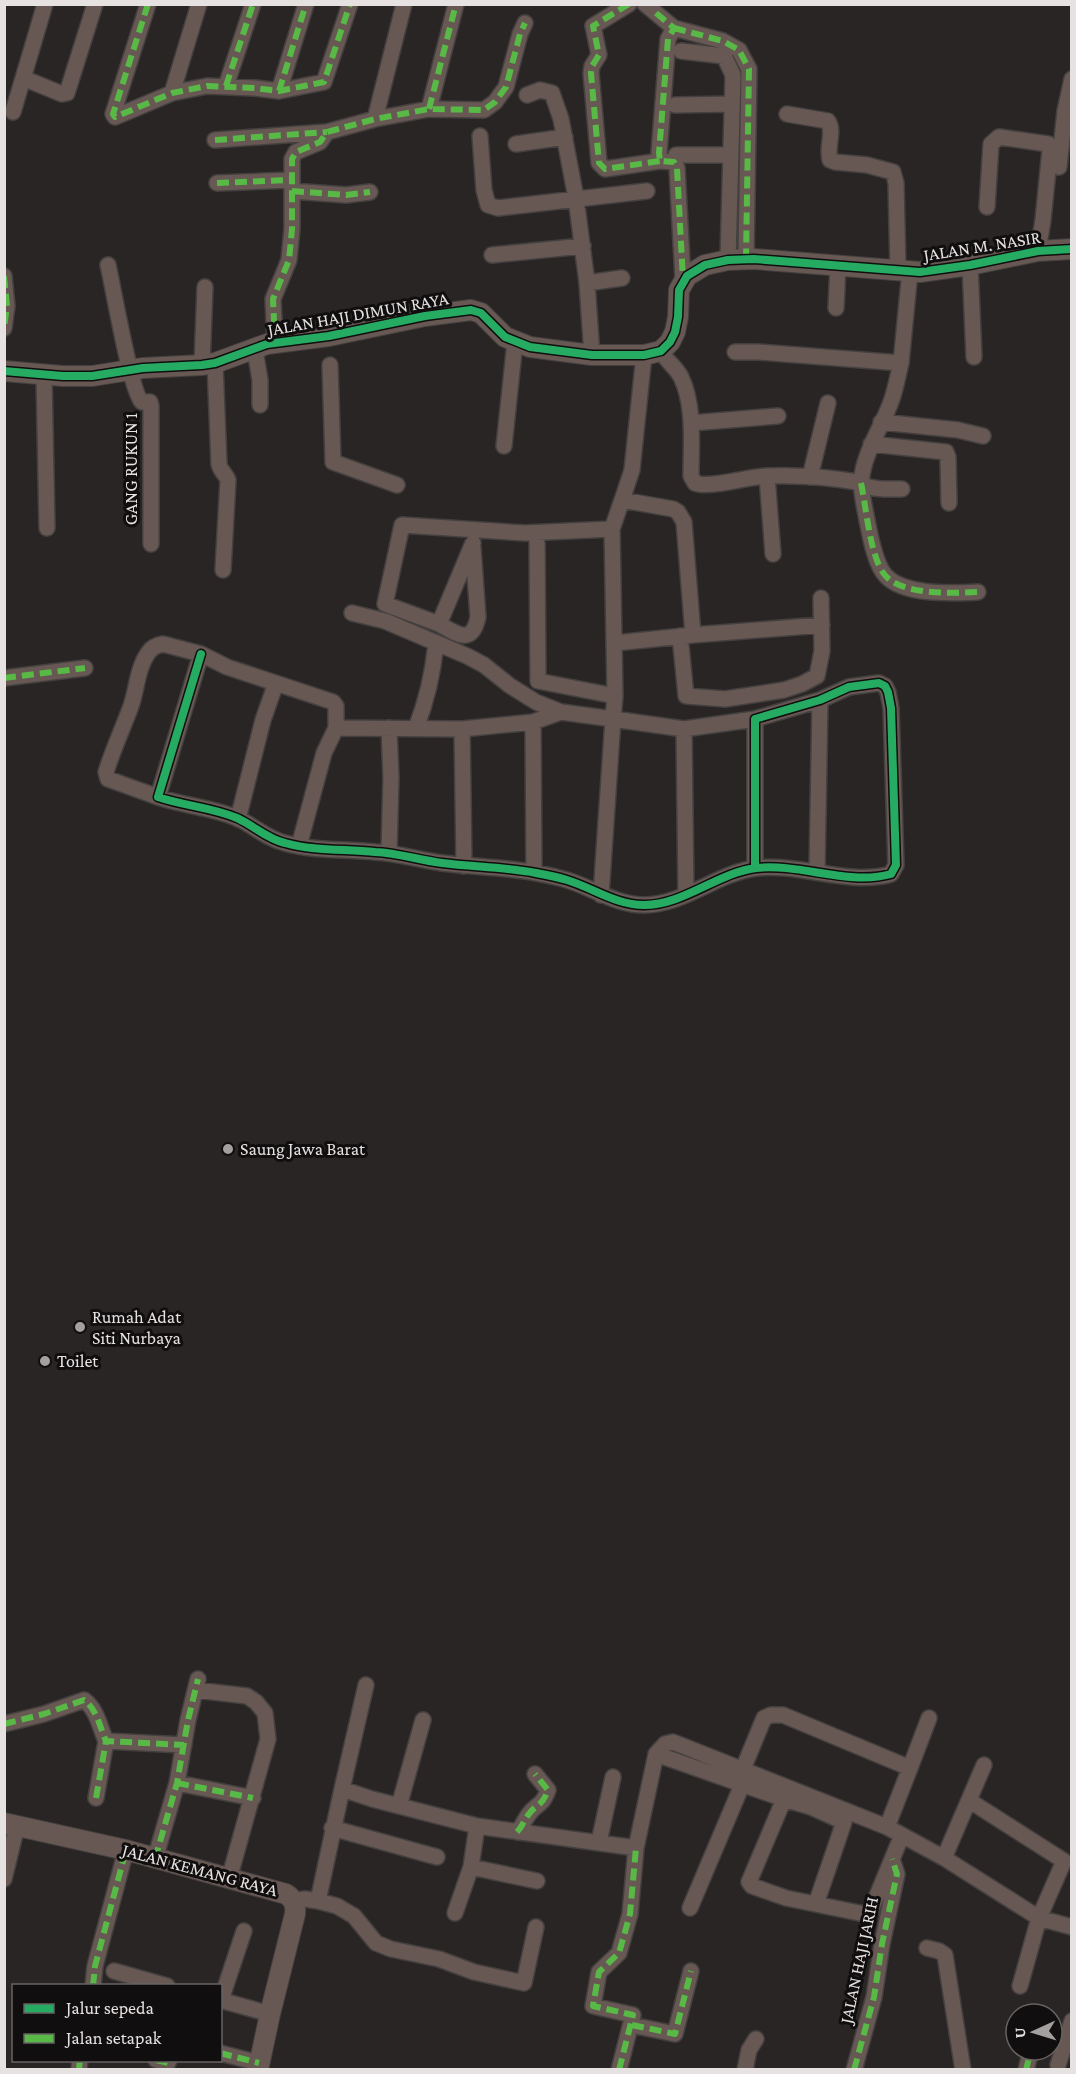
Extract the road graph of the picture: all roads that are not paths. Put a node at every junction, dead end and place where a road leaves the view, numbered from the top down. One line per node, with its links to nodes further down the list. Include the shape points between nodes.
1 (45, 4): 15 (street)
2 (95, 4): 15 (street, via 67,93)
3 (148, 4): 19 (street, via 113,114 117,118)
4 (199, 4): 19 (street)
5 (253, 4): 17 (street)
6 (306, 4): 18 (street)
7 (350, 4): 18 (street, via 326,81)
8 (404, 4): 26 (street)
9 (456, 4): 23 (street)
10 (629, 4): 34 (street, via 594,25 600,55 591,73 599,163 606,169)
11 (650, 9): 13 (street)
12 (525, 23): 23 (street, via 506,87 495,102 484,110)
13 (674, 28): 34 (street, via 668,39); 45 (street, via 731,45 739,50 749,69)
14 (681, 51): 21 (street, via 723,56 733,75)
15 (23, 78): 24 (street)
16 (1071, 78): 43 (street)
17 (226, 86): 18 (street); 19 (street)
18 (279, 92)
19 (172, 93)
20 (527, 95): 29 (street, via 540,90 552,93)
21 (732, 104): 22 (street); 33 (street)
22 (675, 105)
23 (429, 109): 26 (street)
24 (13, 112)
25 (787, 114): 49 (street, via 828,121 830,160 892,172)
26 (375, 119): 27 (street)
27 (324, 136): 30 (street); 36 (street, via 296,152 292,159)
28 (480, 136): 39 (street, via 488,205 498,208)
29 (565, 137): 31 (street); 39 (street)
30 (215, 140)
31 (516, 144)
32 (676, 155): 33 (street)
33 (731, 155): 45 (street)
34 (660, 161): 52 (street, via 674,162 677,168)
35 (217, 183): 36 (street)
36 (292, 185): 38 (street, via 346,195); 58 (street, via 289,260 273,299)
37 (647, 191): 39 (street)
38 (370, 192)
39 (576, 198): 41 (street)
40 (987, 207): 43 (street, via 994,139 1010,138 1049,146)
41 (583, 246): 44 (street); 53 (street)
42 (1071, 249): 43 (street, JALAN M. NASIR)
43 (1044, 251): 48 (street, JALAN M. NASIR)
44 (492, 255)
45 (737, 260): 47 (street); 52 (street, via 705,265)
46 (108, 265): 67 (street)
47 (838, 265): 49 (street); 55 (street)
48 (970, 265): 49 (street, JALAN M. NASIR, via 920,272); 63 (street)
49 (904, 270): 64 (street)
50 (4, 276): 56 (street)
51 (622, 278): 53 (street)
52 (683, 280): 61 (street, via 675,332 670,342)
53 (587, 283): 62 (street)
54 (205, 287): 65 (street)
55 (836, 308)
56 (4, 328)
57 (515, 342): 58 (street, JALAN HAJI DIMUN RAYA, via 481,313 471,310); 62 (street, JALAN HAJI DIMUN RAYA); 77 (street)
58 (275, 344): 59 (street, JALAN HAJI DIMUN RAYA)
59 (255, 350): 65 (street, JALAN HAJI DIMUN RAYA); 71 (street)
60 (735, 352): 64 (street)
61 (652, 353): 62 (street, JALAN HAJI DIMUN RAYA); 74 (street, via 676,368); 83 (street, via 632,470)
62 (592, 355)
63 (974, 357)
64 (901, 363): 73 (street, via 892,400)
65 (208, 364): 67 (street, JALAN HAJI DIMUN RAYA); 91 (street, via 220,470 228,480)
66 (330, 365): 81 (street, via 333,462)
67 (130, 370): 69 (street, JALAN HAJI DIMUN RAYA, via 92,376); 89 (street, GANG RUKUN 1, via 138,399 150,402 151,406)
68 (4, 371): 69 (street, JALAN HAJI DIMUN RAYA)
69 (44, 375): 85 (street)
70 (828, 403): 79 (street)
71 (260, 405)
72 (778, 416): 74 (street)
73 (881, 422): 75 (street); 76 (street)
74 (691, 423): 78 (street, via 694,483)
75 (983, 436)
76 (871, 444): 80 (street); 84 (street, via 946,452)
77 (504, 446)
78 (768, 476): 79 (street); 90 (street)
79 (810, 477): 80 (street)
80 (861, 483): 82 (street); 92 (street, via 869,532 884,575 934,593)
81 (398, 485)
82 (902, 489)
83 (622, 500): 86 (street); 97 (street, via 673,509 684,522)
84 (949, 504)
85 (47, 528)
86 (612, 529): 87 (street); 98 (street)
87 (537, 533): 88 (street); 104 (street, via 538,681)
88 (472, 536): 95 (street); 95 (street, via 476,628 461,636); 95 (street, via 402,525 385,604)
89 (151, 544)
90 (772, 554)
91 (223, 570)
92 (978, 592)
93 (821, 598): 96 (street)
94 (352, 613): 99 (street, via 385,621)
95 (439, 624)
96 (822, 625): 97 (street); 97 (street, via 817,676 784,690 725,699 686,696)
97 (686, 636): 98 (street)
98 (615, 642): 104 (street)
99 (436, 643): 106 (street, via 484,664 536,702); 112 (street, via 429,692)
100 (201, 654): 103 (street, via 227,667); 115 (street); 115 (street, via 164,644 153,647 141,667 106,772 108,779)
101 (85, 668): 102 (street)
102 (4, 678)
103 (276, 682): 110 (street, via 333,702); 116 (street)
104 (615, 696): 107 (street)
105 (820, 700): 108 (street); 121 (street); 121 (street, via 849,687 879,683 888,692 896,866 891,874 874,878)
106 (561, 712): 107 (street); 109 (street)
107 (613, 718): 114 (street); 123 (street)
108 (755, 719): 114 (street); 120 (street)
109 (533, 722): 113 (street); 122 (street)
110 (336, 728): 111 (street); 117 (street, via 324,753)
111 (389, 728): 112 (street); 118 (street)
112 (416, 728): 113 (street)
113 (462, 729): 119 (street)
114 (684, 729): 124 (street)
115 (158, 797): 116 (street, via 206,807)
116 (238, 819): 117 (street, via 283,843)
117 (299, 846): 118 (street)
118 (389, 853): 119 (street)
119 (464, 866): 122 (street)
120 (755, 868): 121 (street); 124 (street, via 718,879)
121 (818, 871)
122 (534, 872): 123 (street, via 568,880)
123 (601, 895): 124 (street, via 645,905)
124 (686, 895)
125 (366, 1685): 139 (street)
126 (929, 1718): 133 (street)
127 (423, 1720): 144 (street)
128 (4, 1724): 129 (street, via 84,1701 94,1710)
129 (105, 1741): 130 (street); 140 (street)
130 (184, 1745): 137 (street); 141 (street, via 197,1684 247,1696 256,1702 265,1713 268,1739)
131 (656, 1754): 134 (street, via 665,1744 673,1743); 138 (street); 152 (street)
132 (984, 1765): 143 (street)
133 (910, 1768): 134 (street, via 783,1715 771,1715 764,1719); 147 (street)
134 (743, 1769): 147 (street)
135 (535, 1774): 149 (street, via 549,1790)
136 (613, 1777): 151 (street)
137 (177, 1783): 141 (street); 156 (street)
138 (741, 1785): 142 (street); 166 (street)
139 (342, 1789): 144 (street); 148 (street)
140 (96, 1798)
141 (253, 1798): 160 (street)
142 (784, 1799): 165 (street, via 844,1822); 165 (street, via 749,1882 786,1898)
143 (970, 1801): 155 (street); 158 (street)
144 (399, 1806): 146 (street)
145 (11, 1824): 153 (street, JALAN KEMANG RAYA); 161 (street)
146 (477, 1826): 149 (street); 159 (street)
147 (887, 1827): 150 (street)
148 (332, 1828): 154 (street); 164 (street)
149 (517, 1832): 151 (street)
150 (902, 1835): 155 (street); 157 (street)
151 (598, 1842): 152 (street)
152 (636, 1848): 182 (street, via 630,1914 619,1953 599,1972 593,2006 633,2015)
153 (126, 1850): 156 (street, JALAN KEMANG RAYA); 175 (street)
154 (437, 1857)
155 (944, 1858): 168 (street)
156 (155, 1859): 160 (street, JALAN KEMANG RAYA)
157 (891, 1859): 165 (street, via 868,1915); 189 (street, JALAN HAJI JARIH, via 897,1874 874,1997)
158 (1068, 1863): 168 (street)
159 (471, 1867): 162 (street); 167 (street)
160 (229, 1879): 163 (street, JALAN KEMANG RAYA, via 286,1894)
161 (4, 1880)
162 (537, 1881)
163 (293, 1900): 164 (street); 180 (street, JALAN KEMANG RAYA, via 296,1914)
164 (318, 1901): 169 (street, via 354,1916 376,1943 390,1949 524,1983)
165 (816, 1904)
166 (690, 1908)
167 (455, 1913)
168 (1039, 1918): 170 (street); 177 (street)
169 (536, 1927)
170 (1071, 1927)
171 (244, 1931): 178 (street)
172 (927, 1948): 190 (street, via 945,1955)
173 (114, 1971): 176 (street)
174 (691, 1971): 182 (street, via 675,2034)
175 (93, 1984)
176 (160, 1984)
177 (1020, 1986)
178 (222, 1997)
179 (222, 2000): 180 (street)
180 (270, 2014): 186 (street, JALAN KEMANG RAYA)
181 (1071, 2021): 185 (street)
182 (632, 2025): 187 (street)
183 (756, 2039): 188 (street)
184 (222, 2054): 186 (street)
185 (1058, 2065)
186 (259, 2066)
187 (619, 2070)
188 (745, 2070)
189 (854, 2070)
190 (963, 2070)

